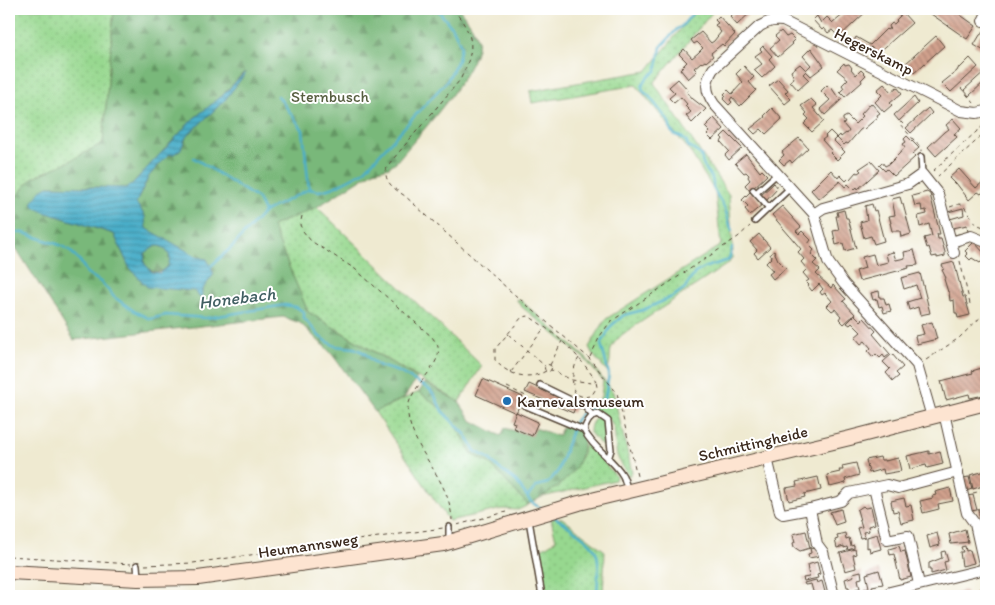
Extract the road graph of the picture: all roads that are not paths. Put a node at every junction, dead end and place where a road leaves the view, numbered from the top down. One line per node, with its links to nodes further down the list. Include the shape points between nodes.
1 (982, 112): 3 (street, Hegerskamp, via 961,111 783,21 769,20 713,69 706,87 714,104)
2 (921, 157): 4 (lane)
3 (777, 174): 5 (street, Hegerskamp); 6 (lane, via 755,191)
4 (922, 174): 7 (street, via 908,184 822,208); 9 (street, via 938,194)
5 (790, 188): 6 (lane); 7 (street, Hegerskamp)
6 (769, 208): 8 (lane)
7 (814, 214): 16 (street, Hegerskamp, via 828,262 917,365)
8 (755, 221)
9 (951, 242): 10 (street, via 972,236); 11 (street)
10 (986, 242)
11 (954, 253)
12 (540, 385): 15 (lane, via 585,407)
13 (986, 403): 16 (street, Schmittingheide)
14 (524, 405): 17 (lane)
15 (592, 415): 17 (lane); 19 (lane, via 598,414 608,421 611,450)
16 (938, 415): 18 (street, Schmittingheide); 20 (street, Hegerskamp)
17 (582, 429): 19 (lane)
18 (766, 454): 22 (street, Schmittingheide); 23 (street, via 780,512)
19 (608, 459): 22 (lane, via 623,475)
20 (958, 472): 21 (street, via 898,488 887,485); 27 (street, Hegerskamp, via 967,513 975,524)
21 (874, 488): 23 (street, via 848,493 842,501); 29 (street, via 887,540 908,536)
22 (628, 491): 24 (street, Schmittingheide)
23 (810, 509): 31 (street, via 817,544 823,552)
24 (532, 516): 26 (street, Heumannsweg); 30 (lane)
25 (449, 527): 26 (lane)
26 (449, 542): 28 (street, Heumannsweg, via 198,578 138,572)
27 (986, 569): 29 (street)
28 (9, 572)
29 (919, 584): 32 (street, via 890,592)
30 (542, 596)
31 (834, 596)
32 (887, 596)

